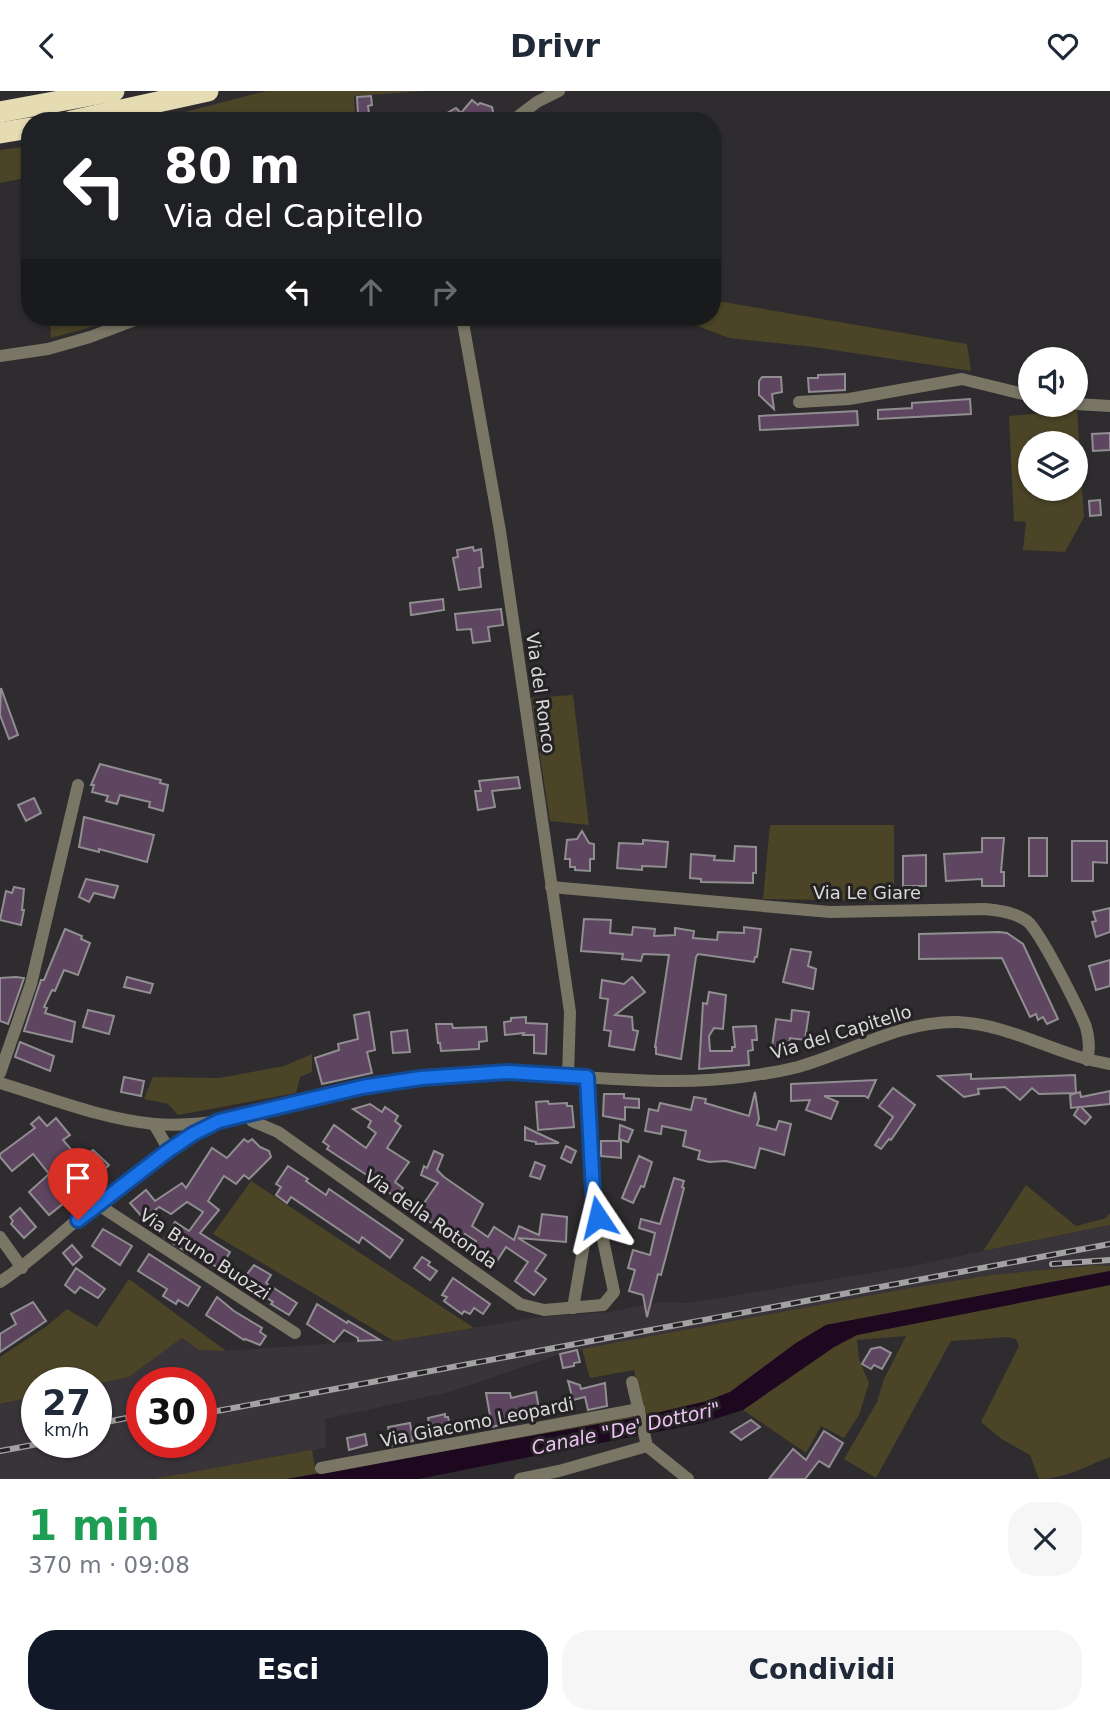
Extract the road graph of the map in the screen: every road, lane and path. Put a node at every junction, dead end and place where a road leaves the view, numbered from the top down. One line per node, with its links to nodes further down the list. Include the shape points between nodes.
1 (114, 91): 4 (highway)
2 (208, 91): 5 (highway)
3 (559, 91): 6 (street)
4 (0, 112)
5 (112, 112)
6 (524, 112)
7 (21, 130): 8 (highway)
8 (0, 133)
9 (119, 326): 11 (street, via 48,349)
10 (464, 326): 17 (street, Via del Ronco, via 500,531)
11 (0, 356)
12 (1018, 393): 13 (street, via 962,379 849,399)
13 (799, 402)
14 (1088, 406): 15 (street)
15 (1110, 406)
16 (78, 785): 20 (street, via 32,984)
17 (551, 887): 18 (street, Via Le Giare, via 830,912 1007,911 1039,935 1086,1029); 21 (street, Via del Ronco, via 570,1012)
18 (1087, 1060): 19 (street, Via del Capitello); 22 (street, Via del Capitello, via 1007,1031 947,1023 908,1027 798,1067 752,1076 718,1080)
19 (1110, 1064)
20 (0, 1073)
21 (568, 1076): 22 (street, Via del Capitello); 24 (street, Via del Capitello, via 507,1072 421,1078)
22 (587, 1077): 30 (street)
23 (0, 1083): 27 (street, Via del Capitello)
24 (275, 1108): 25 (street, Via del Capitello); 28 (street)
25 (248, 1114): 26 (street, Via del Capitello); 28 (street, Via della Rotonda, via 252,1121)
26 (219, 1121): 27 (street, Via del Capitello); 29 (street)
27 (154, 1124): 29 (street)
28 (278, 1132): 35 (street, Via della Rotonda, via 520,1304 544,1310)
29 (169, 1150): 31 (street)
30 (593, 1192): 35 (street); 35 (street, Via della Rotonda, via 614,1292 603,1305)
31 (97, 1204): 33 (street); 36 (street, Via Bruno Buozzi)
32 (0, 1237): 33 (street)
33 (22, 1268): 34 (street)
34 (0, 1282)
35 (573, 1308)
36 (295, 1333)
37 (632, 1382): 38 (street)
38 (639, 1413): 39 (street); 40 (street, Via Giacomo Leopardi)
39 (645, 1440): 41 (street); 43 (street)
40 (321, 1468)
41 (560, 1475): 42 (street)
42 (520, 1479)
43 (688, 1479)

